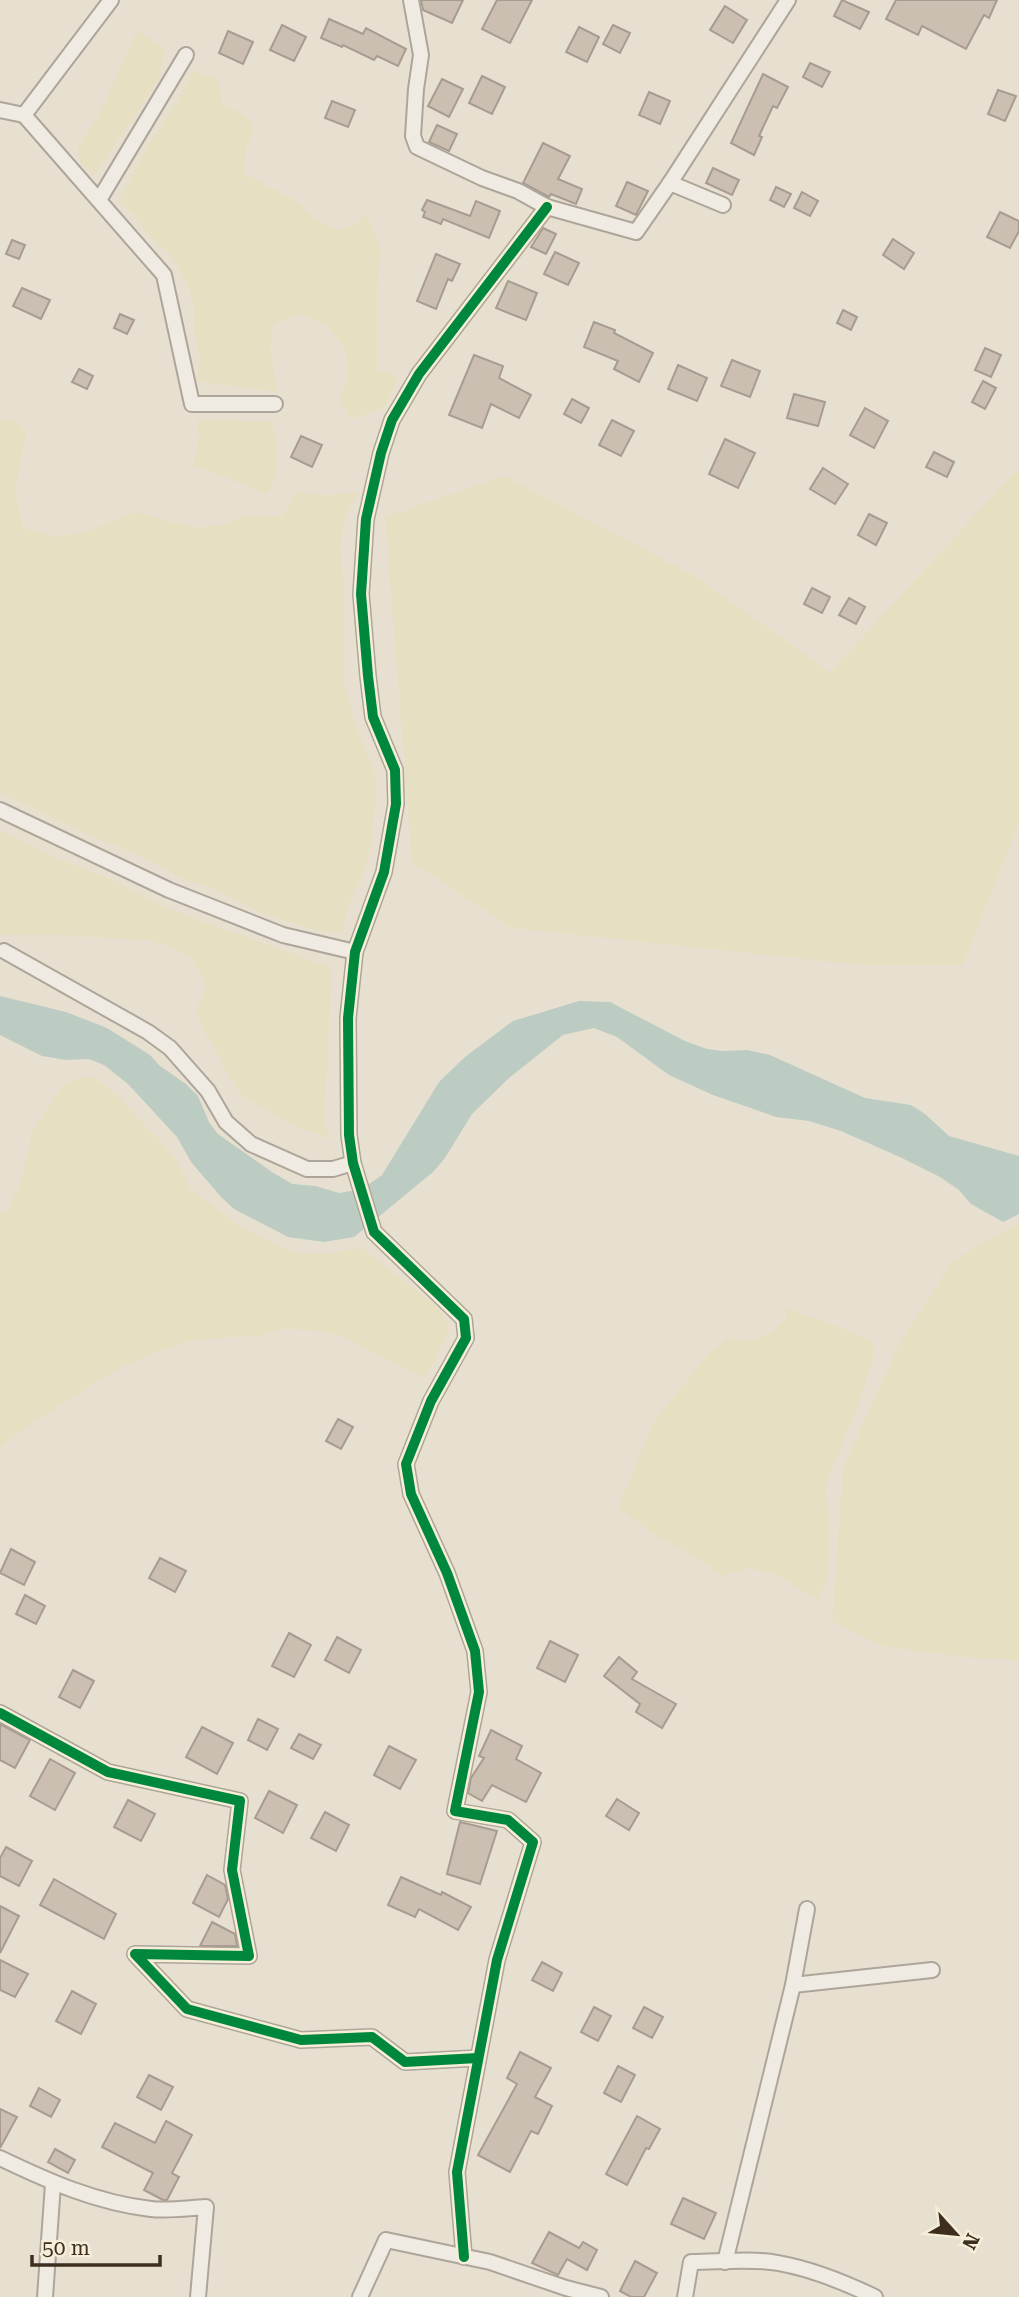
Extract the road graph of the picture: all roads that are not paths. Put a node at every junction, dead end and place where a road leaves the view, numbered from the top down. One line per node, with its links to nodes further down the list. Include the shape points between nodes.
1 (111, 0): 6 (street)
2 (411, 0): 10 (street, via 421,55 416,89 417,148)
3 (788, 0): 7 (street)
4 (186, 55): 8 (street)
5 (0, 110): 6 (street)
6 (24, 115): 8 (street)
7 (670, 183): 9 (street); 10 (street, via 636,232)
8 (99, 200): 11 (street, via 164,275 192,404)
9 (723, 205)
10 (547, 207): 14 (street, via 419,373 392,420 381,453 366,519 361,594 373,718 395,770 396,804 384,872)
11 (275, 404)
12 (0, 810): 14 (street, via 182,895 283,935)
13 (4, 951): 15 (street, via 170,1048 208,1091 226,1122 251,1143 307,1169)
14 (355, 952): 15 (street, via 348,1018 349,1135)
15 (355, 1170): 20 (street, via 374,1232 464,1319 466,1338 431,1401 406,1464 411,1494 447,1573 475,1651 480,1692 455,1811 508,1820 533,1842 497,1960)
16 (0, 1713): 20 (street, via 108,1772 240,1801 232,1870 249,1956 135,1954 187,2009 301,2040 372,2037 405,2062)
17 (807, 1909): 19 (street)
18 (932, 1970): 19 (street)
19 (793, 1985): 24 (street)
20 (478, 2059): 23 (street, via 457,2172)
21 (0, 2158): 22 (street)
22 (53, 2184): 25 (street); 26 (street, via 152,2209 206,2207)
23 (464, 2257): 27 (street, via 386,2240); 28 (street)
24 (725, 2262): 29 (street, via 691,2262); 30 (street, via 776,2262 838,2279)
25 (46, 2297)
26 (198, 2297)
27 (360, 2297)
28 (601, 2297)
29 (685, 2297)
30 (875, 2297)

